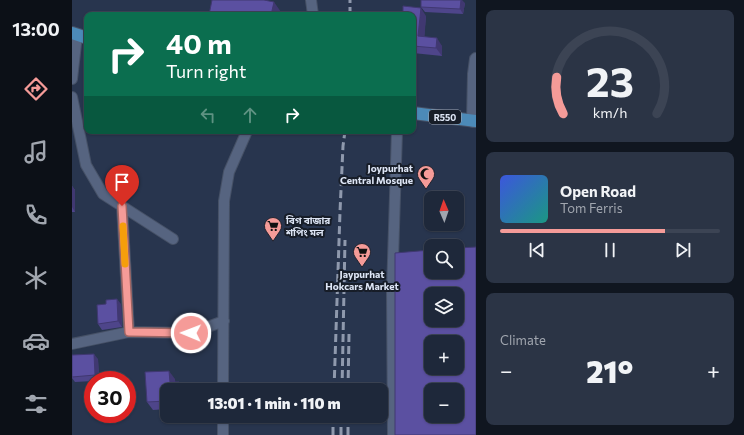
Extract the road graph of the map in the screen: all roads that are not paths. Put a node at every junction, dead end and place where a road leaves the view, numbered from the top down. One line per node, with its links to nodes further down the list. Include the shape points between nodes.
1 (311, 0): 2 (street)
2 (313, 12)
3 (79, 35): 5 (street)
4 (476, 60): 8 (main road)
5 (72, 79)
6 (72, 97): 11 (street, via 86,166 103,194)
7 (416, 113): 8 (main road, R550)
8 (475, 121)
9 (246, 134): 13 (street, via 229,172 224,201)
10 (397, 134): 19 (street, via 392,292)
11 (122, 206): 12 (street); 14 (street)
12 (173, 239)
13 (224, 321): 14 (street, via 191,333); 16 (street)
14 (129, 332): 15 (street)
15 (72, 344)
16 (223, 383)
17 (223, 423): 18 (street)
18 (223, 435)
19 (392, 435)

